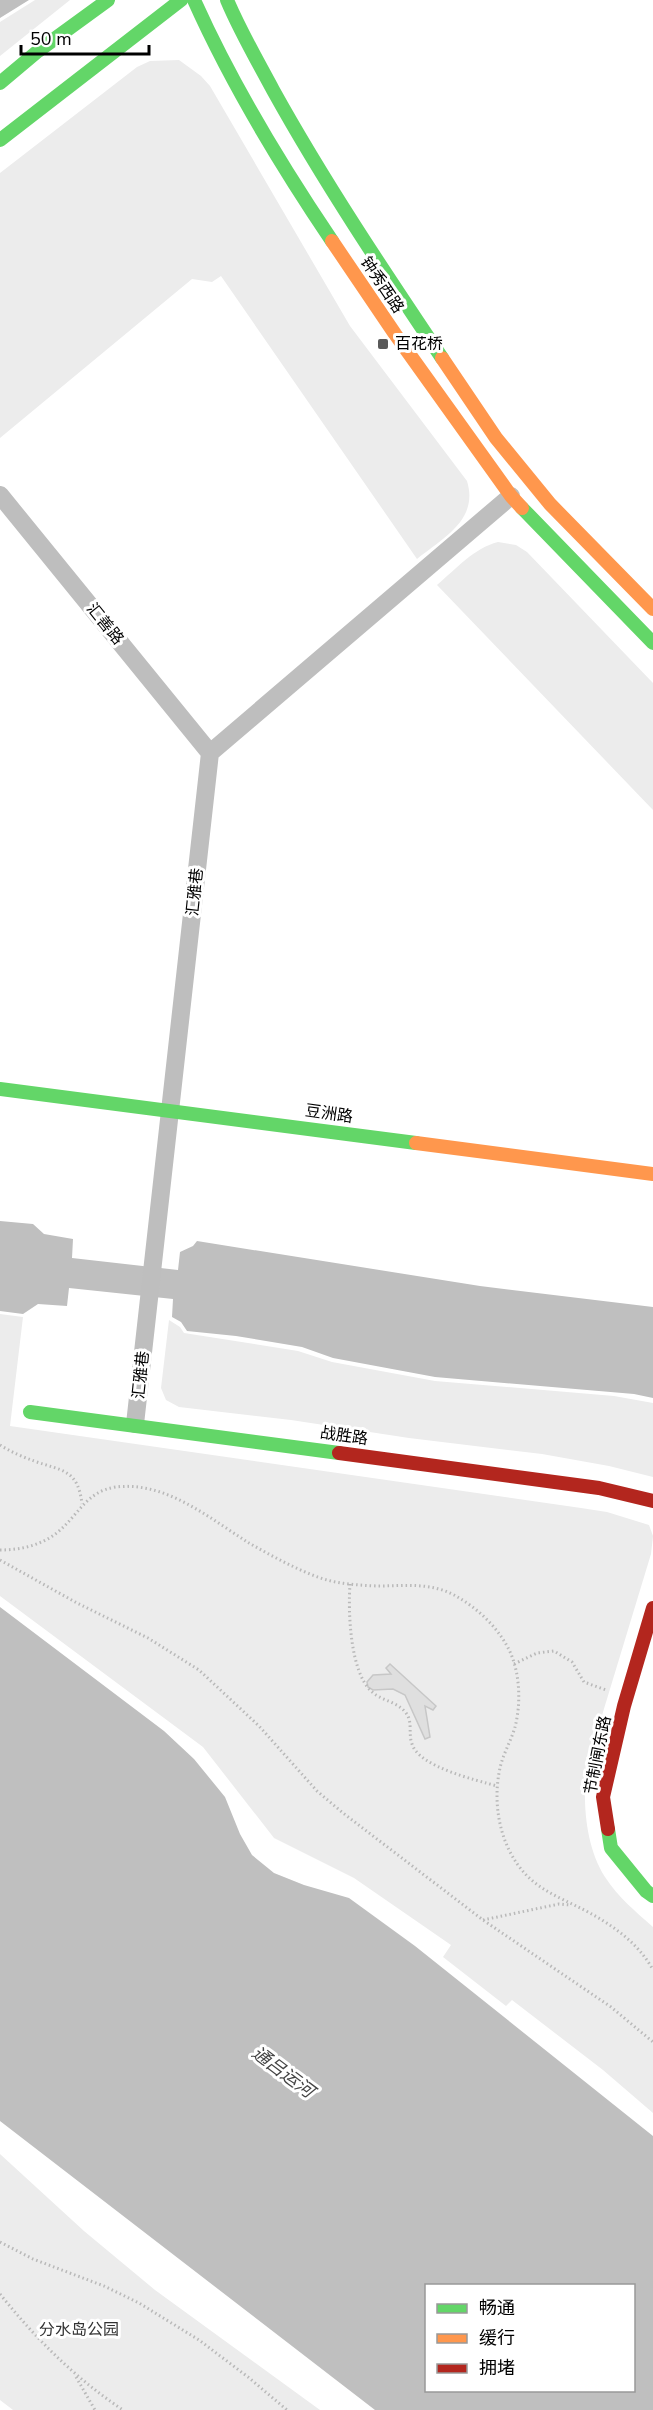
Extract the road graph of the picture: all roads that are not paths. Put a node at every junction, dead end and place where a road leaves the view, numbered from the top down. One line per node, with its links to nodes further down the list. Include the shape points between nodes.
1 (108, 0): 5 (main road)
2 (181, 0): 6 (main road)
3 (194, 0): 8 (main road, 钟秀西路, via 213,44 282,167 394,334)
4 (227, 0): 9 (main road, 钟秀西路, via 299,137 381,268 496,438 550,504)
5 (0, 83)
6 (0, 140)
7 (0, 495): 11 (street, 汇善路)
8 (511, 496): 10 (main road, 钟秀西路); 11 (street)
9 (653, 609)
10 (653, 643)
11 (210, 753): 13 (street, 汇雅巷)
12 (0, 1089): 13 (main road, 豆洲路)
13 (170, 1110): 14 (main road, 豆洲路); 16 (street, 汇雅巷)
14 (653, 1174)
15 (30, 1412): 16 (main road, 战胜路)
16 (135, 1424): 17 (main road, 战胜路, via 599,1488)
17 (653, 1501)
18 (653, 1608): 19 (main road, 节制闸东路, via 603,1797 611,1848)
19 (653, 1896)

